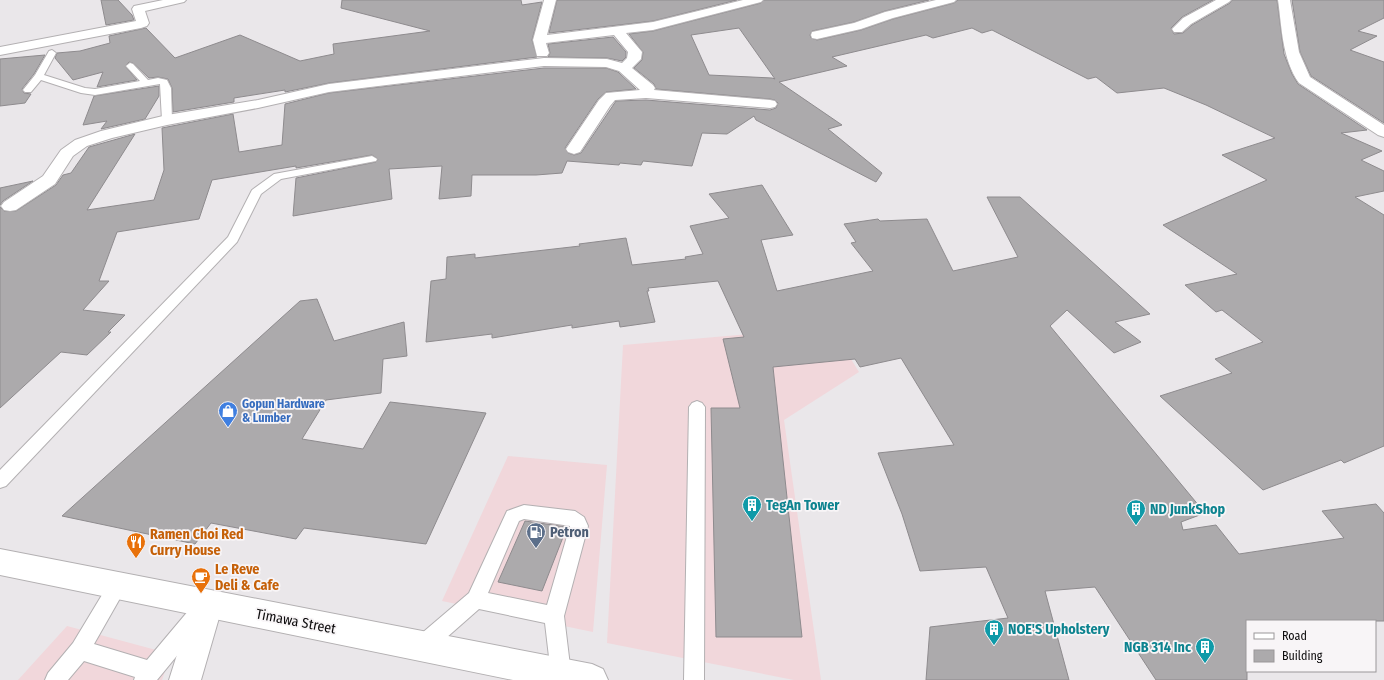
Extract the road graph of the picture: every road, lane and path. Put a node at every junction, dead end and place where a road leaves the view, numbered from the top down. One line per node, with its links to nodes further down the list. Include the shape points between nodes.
1 (180, 0): 11 (street, via 138,9 143,23 137,25)
2 (550, 0): 10 (street)
3 (757, 0): 8 (street, via 653,26)
4 (950, 0): 9 (street)
5 (1225, 0): 7 (street, via 1187,21)
6 (1284, 0): 22 (street, via 1297,65 1304,80)
7 (1178, 29)
8 (617, 30): 10 (street); 15 (street, via 635,52 634,59)
9 (817, 35)
10 (539, 40): 13 (street)
11 (0, 51)
12 (52, 53): 16 (lane)
13 (544, 62): 15 (street, via 607,63); 21 (street, via 329,88)
14 (130, 66): 17 (lane)
15 (624, 68): 19 (street, via 648,88)
16 (38, 76): 17 (lane, via 84,92); 18 (lane)
17 (146, 83): 21 (lane, via 164,82)
18 (28, 90)
19 (646, 94): 20 (street); 23 (street, via 611,96)
20 (770, 104)
21 (167, 120): 25 (street, via 81,143 68,153 48,180)
22 (1384, 132)
23 (574, 149)
24 (372, 159): 27 (lane, via 278,176 256,192 233,239)
25 (10, 206)
26 (697, 406): 40 (lane)
27 (0, 481)
28 (0, 562): 29 (street, Timawa Street)
29 (118, 586): 31 (street, Timawa Street); 34 (lane)
30 (476, 599): 32 (lane); 32 (lane, via 512,516 524,512 575,519 579,526); 33 (lane)
31 (208, 604): 33 (street, Timawa Street); 36 (lane); 38 (street)
32 (554, 616): 35 (lane)
33 (421, 646): 35 (street, Timawa Street)
34 (80, 650): 36 (lane); 37 (lane)
35 (561, 674): 39 (street, Timawa Street)
36 (147, 676)
37 (55, 680)
38 (185, 680)
39 (592, 680)
40 (694, 680)

